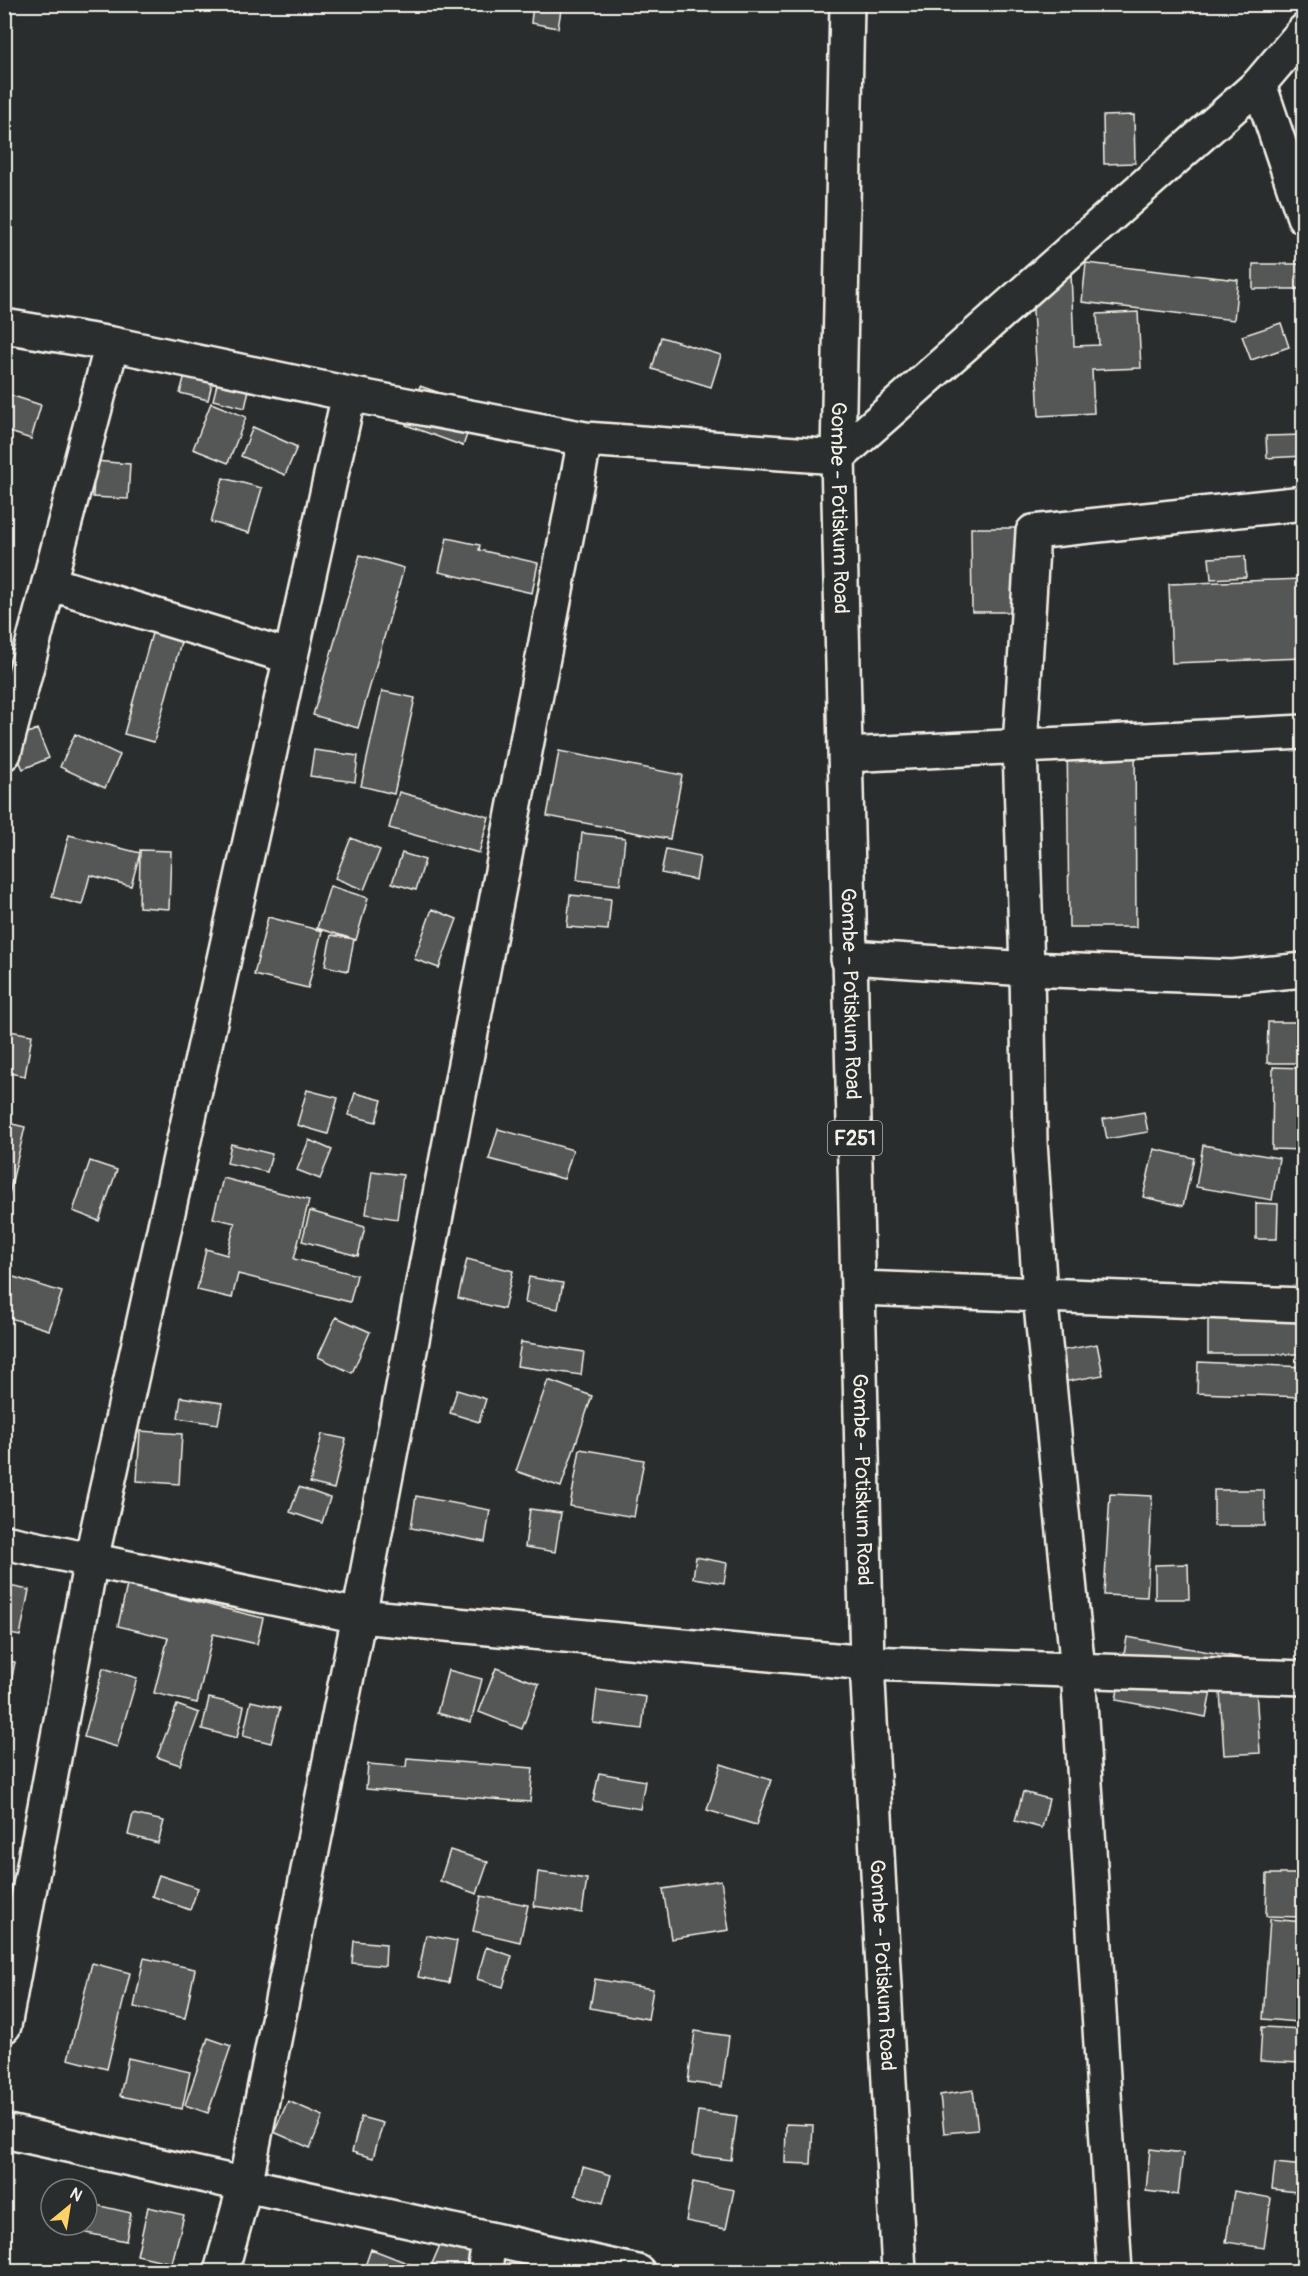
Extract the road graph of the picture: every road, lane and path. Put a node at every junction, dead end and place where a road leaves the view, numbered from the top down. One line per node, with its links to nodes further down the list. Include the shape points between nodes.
1 (847, 4): 9 (street, Gombe - Potiskum Road / F251)
2 (1304, 31): 3 (street)
3 (1259, 84): 4 (street); 9 (street)
4 (1304, 217)
5 (4, 326): 6 (street)
6 (112, 344): 7 (street); 11 (street)
7 (349, 394): 8 (street); 12 (street)
8 (585, 439): 9 (street); 25 (street)
9 (838, 458): 16 (street, Gombe - Potiskum Road / F251)
10 (1304, 503): 14 (street, via 1033,532)
11 (49, 583): 12 (street); 15 (street)
12 (291, 657): 24 (street)
13 (1304, 732): 14 (street)
14 (1020, 747): 16 (street); 18 (street)
15 (4, 753)
16 (846, 755): 17 (street, Gombe - Potiskum Road / F251)
17 (850, 958): 18 (street); 20 (street, Gombe - Potiskum Road / F251)
18 (1027, 969): 19 (street, via 1232,977); 21 (street, via 1030,1142)
19 (1304, 970)
20 (859, 1288): 21 (street); 26 (street, Gombe - Potiskum Road / F251)
21 (1040, 1295): 22 (street); 27 (street)
22 (1304, 1305)
23 (4, 1542): 24 (street)
24 (91, 1560): 25 (street); 29 (street)
25 (359, 1617): 26 (street); 31 (street)
26 (867, 1663): 27 (street); 36 (street, Gombe - Potiskum Road / F251)
27 (1078, 1670): 28 (street); 37 (street)
28 (1304, 1678)
29 (4, 2026)
30 (4, 2131): 31 (street)
31 (244, 2185): 32 (street); 33 (street)
32 (490, 2239): 34 (street); 35 (street)
33 (221, 2271)
34 (484, 2271)
35 (638, 2271)
36 (899, 2271)
37 (1115, 2271)

